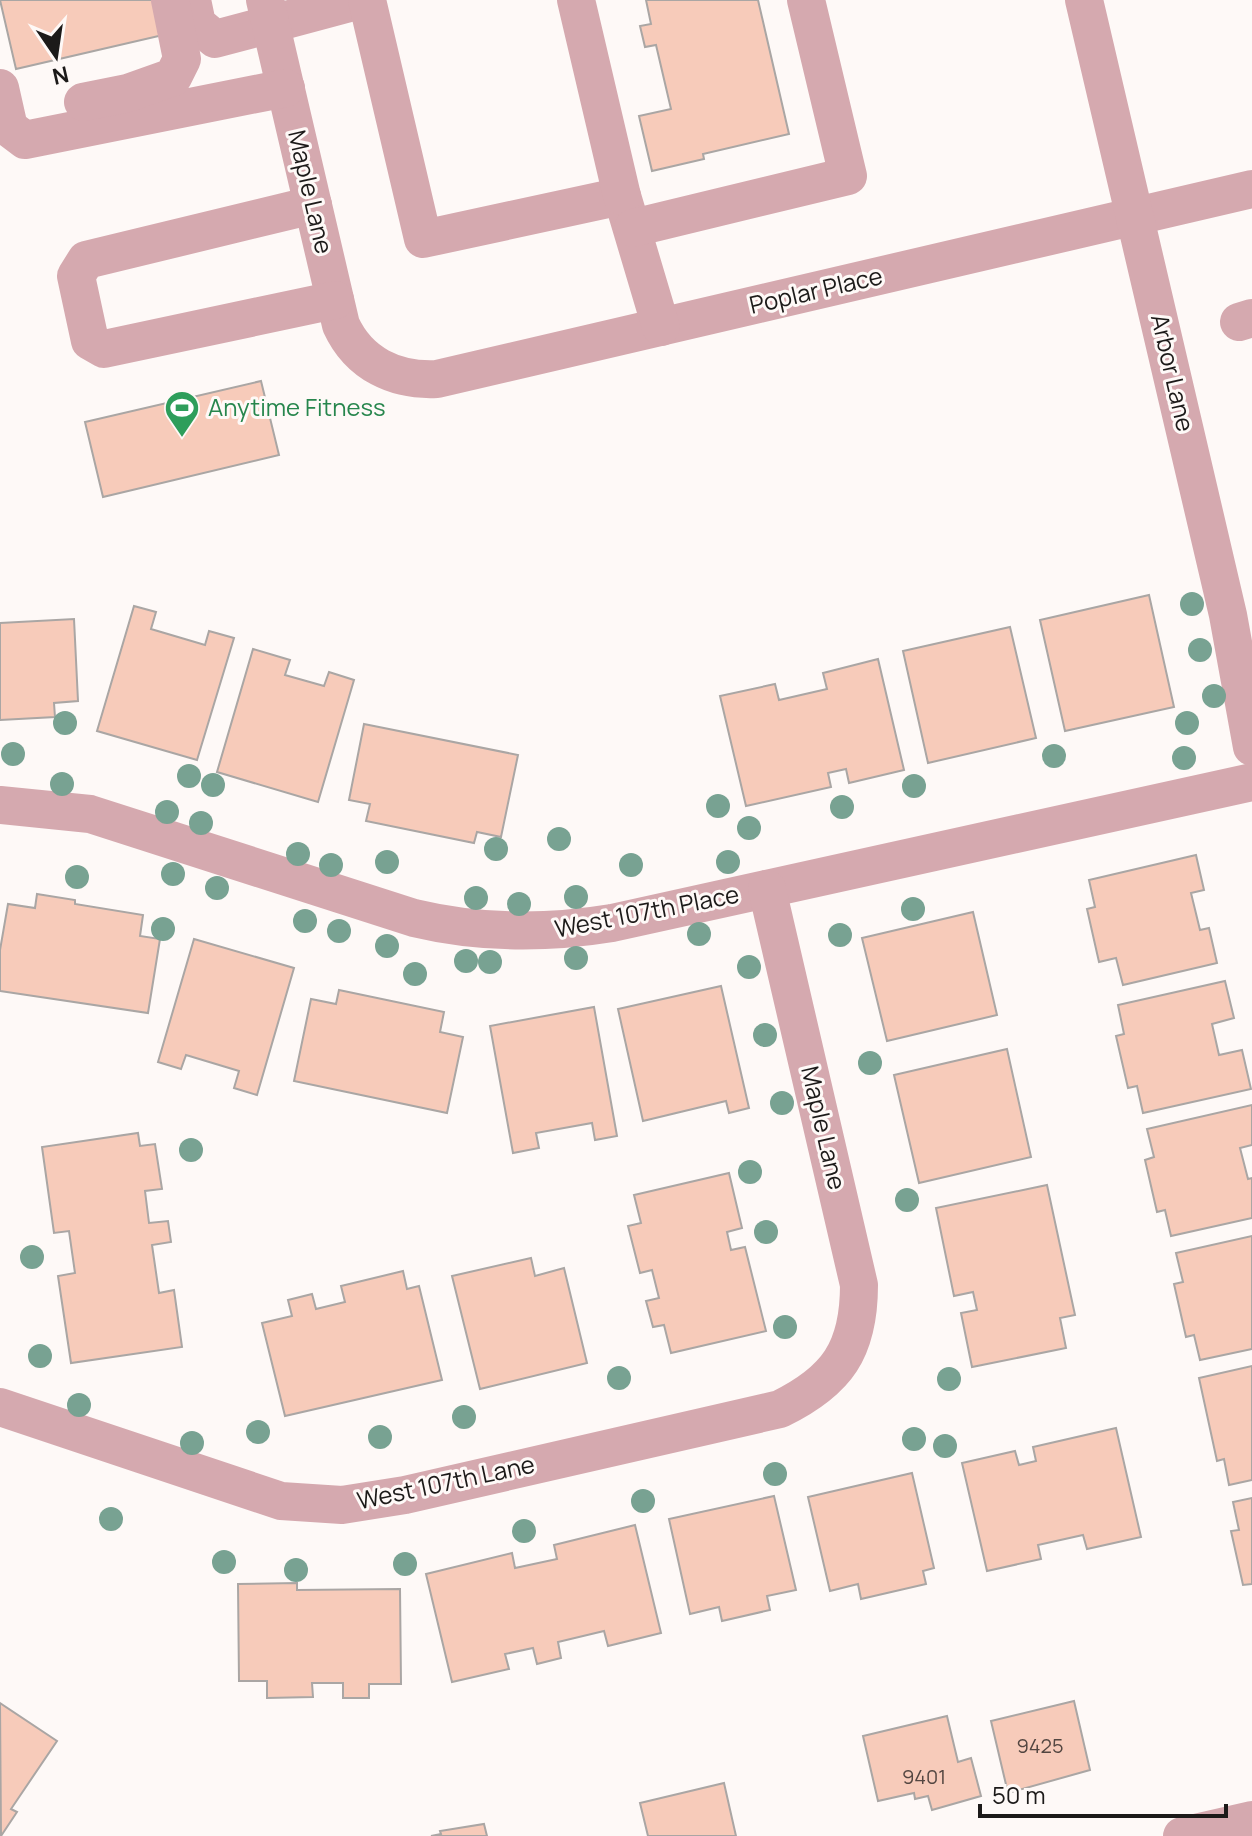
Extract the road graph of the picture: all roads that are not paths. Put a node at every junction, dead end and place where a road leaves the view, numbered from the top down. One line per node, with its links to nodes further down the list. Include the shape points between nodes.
1 (170, 0): 10 (street, via 182,59 173,77 128,93)
2 (192, 0): 8 (street, via 197,24 215,39)
3 (361, 0): 8 (street)
4 (367, 0): 13 (street, via 423,239)
5 (576, 0): 13 (street)
6 (806, 0): 13 (street, via 848,176)
7 (1084, 0): 14 (street, Arbor Lane)
8 (268, 13): 9 (street, Maple Lane)
9 (286, 88): 10 (street, via 25,140 9,128); 12 (street, Maple Lane)
10 (3, 103)
11 (1252, 189): 14 (street, Poplar Place)
12 (313, 205): 15 (street, Maple Lane); 15 (street, via 86,260 76,276 90,341 104,349)
13 (627, 212): 16 (street)
14 (1136, 216): 16 (street, Poplar Place); 18 (street, Arbor Lane)
15 (335, 300): 17 (street, Maple Lane, via 350,344)
16 (661, 327): 17 (street, Poplar Place, via 437,379 394,376)
17 (380, 368)
18 (1240, 612): 19 (street, Arbor Lane)
19 (1252, 747)
20 (1252, 782): 22 (street, West 107th Place)
21 (0, 805): 22 (street, West 107th Place, via 90,814 414,918 476,930 583,928)
22 (767, 889): 23 (street, Maple Lane, via 859,1285 854,1332)
23 (839, 1366): 24 (street, West 107th Lane, via 805,1397 780,1409 342,1505 281,1501)
24 (0, 1407)
25 (1252, 1820): 26 (street)
26 (1182, 1836)

